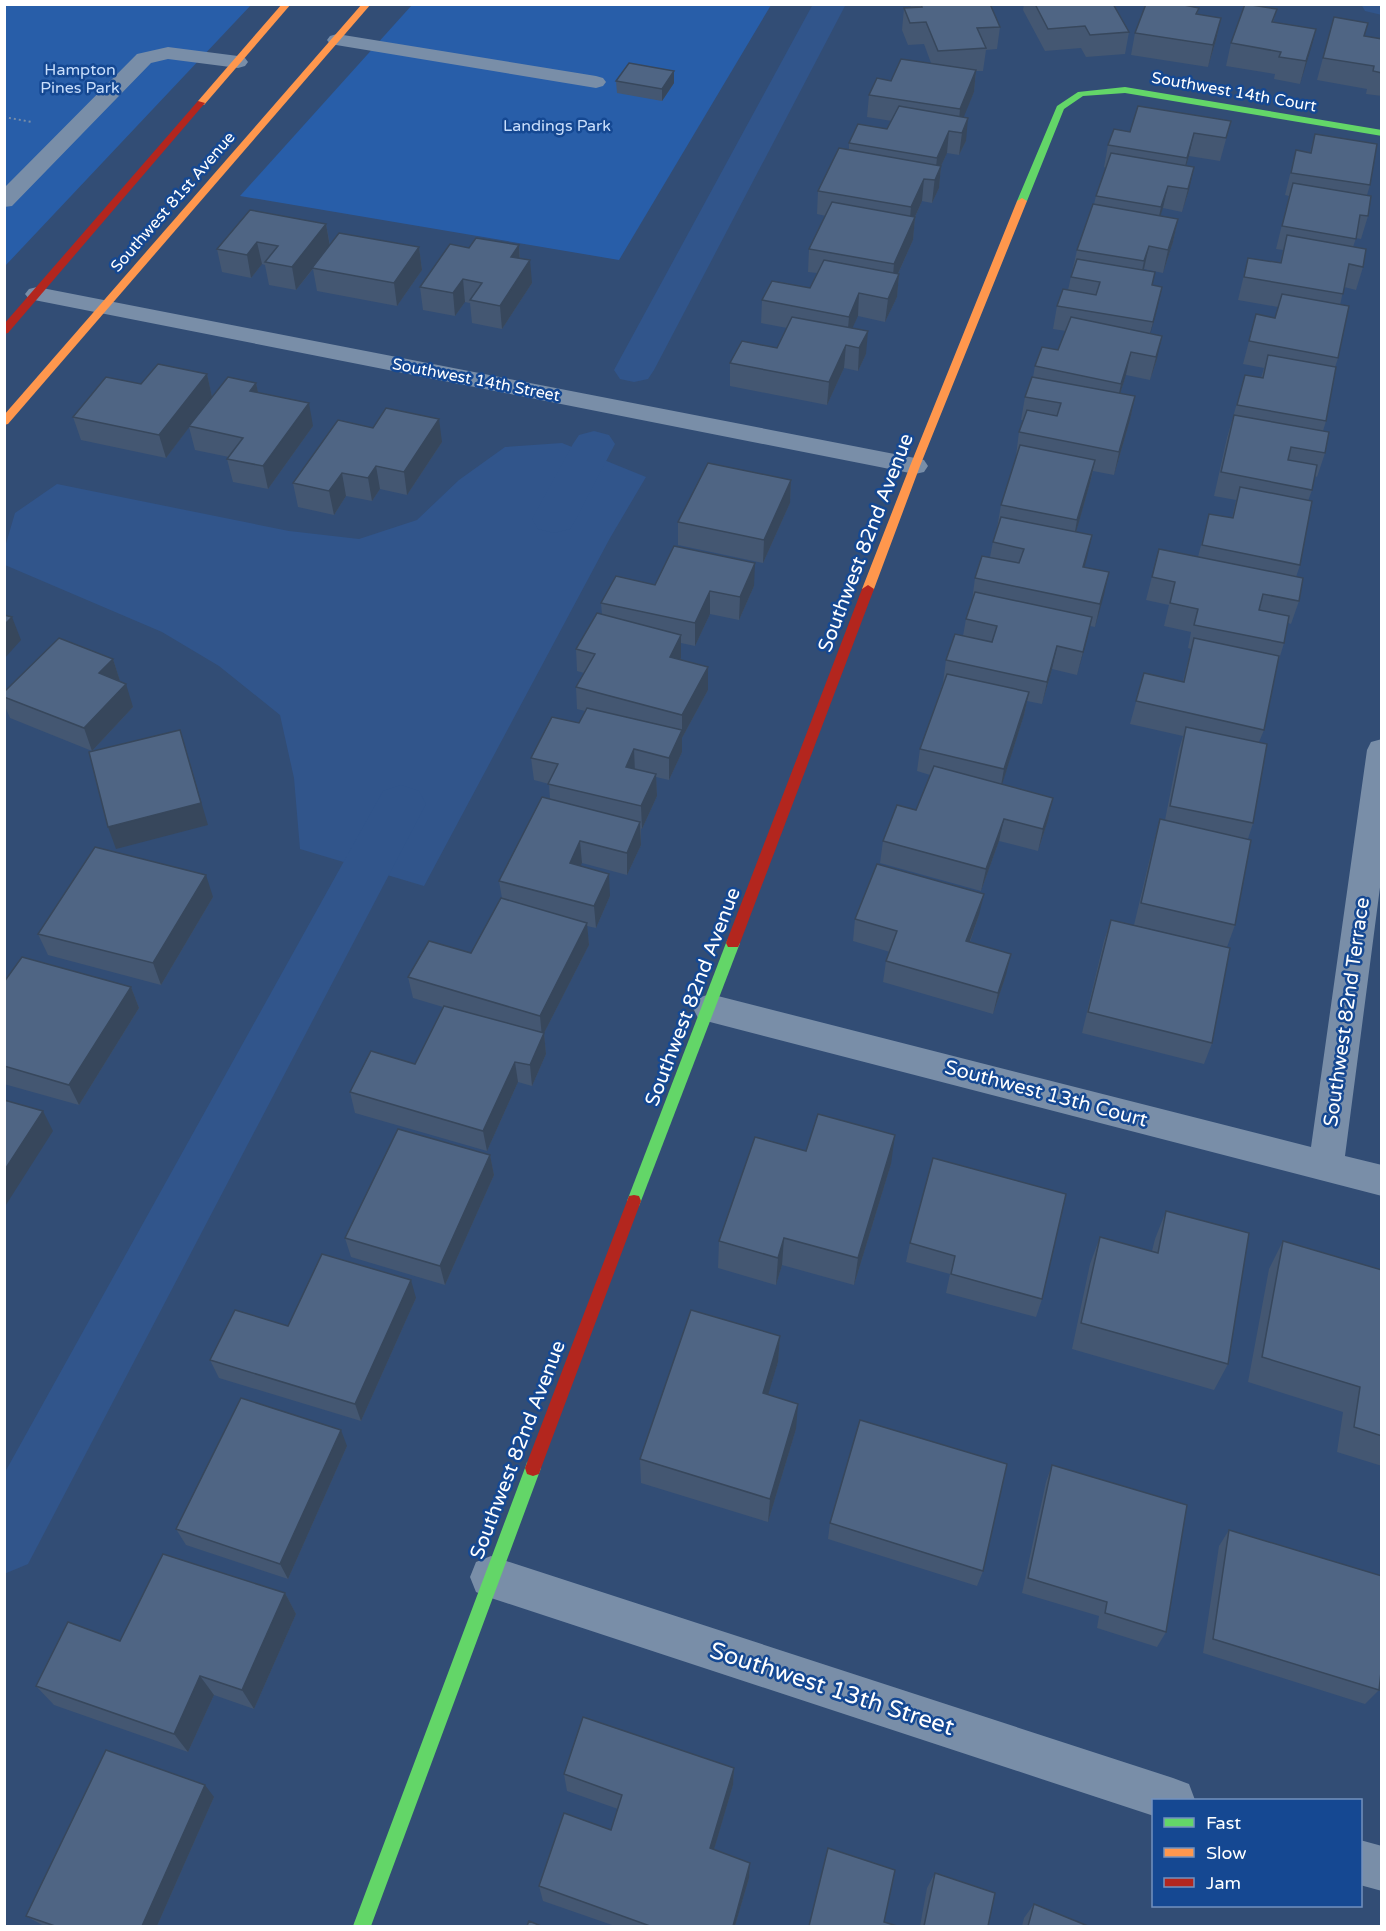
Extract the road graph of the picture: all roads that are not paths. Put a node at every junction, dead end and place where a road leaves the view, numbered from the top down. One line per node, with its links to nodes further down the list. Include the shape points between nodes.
1 (287, 4): 4 (street)
2 (367, 4): 3 (street, Southwest 81st Avenue)
3 (337, 40): 5 (lane); 10 (street, Southwest 81st Avenue)
4 (238, 62): 8 (lane, via 168,53 144,58); 9 (street)
5 (596, 82)
6 (1081, 94): 7 (street, Southwest 14th Court, via 1125,90); 13 (street, Southwest 82nd Avenue, via 1060,108)
7 (1382, 134)
8 (4, 201)
9 (38, 294): 10 (street, Southwest 14th Street); 11 (street)
10 (104, 307): 12 (street, Southwest 81st Avenue); 13 (street, Southwest 14th Street)
11 (6, 326)
12 (4, 422)
13 (915, 466): 15 (street, Southwest 82nd Avenue)
14 (1382, 750): 16 (street, Southwest 82nd Terrace)
15 (710, 1008): 16 (street, Southwest 13th Court); 18 (street, Southwest 82nd Avenue)
16 (1326, 1167): 17 (street, Southwest 13th Court)
17 (1382, 1181)
18 (491, 1577): 19 (street, Southwest 13th Street); 22 (street, Southwest 82nd Avenue)
19 (1170, 1799)
20 (1362, 1863): 21 (street)
21 (1382, 1869)
22 (362, 1926)

